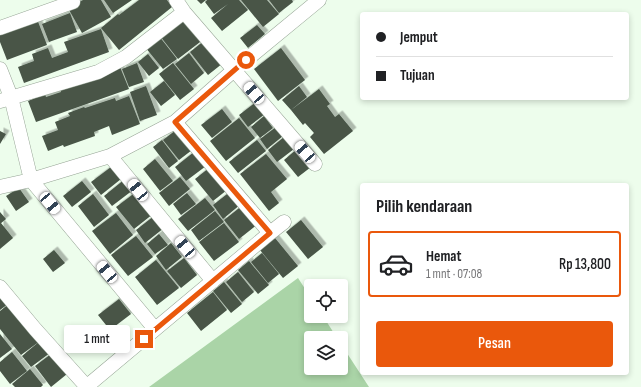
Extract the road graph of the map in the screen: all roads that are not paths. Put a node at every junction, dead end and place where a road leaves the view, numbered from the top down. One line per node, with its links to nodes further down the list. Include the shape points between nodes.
1 (176, 0): 4 (street)
2 (319, 0): 7 (street)
3 (73, 2): 5 (street)
4 (184, 12): 7 (street); 8 (street, via 126,57 98,72)
5 (0, 28)
6 (0, 69): 8 (street)
7 (234, 70): 9 (street); 11 (street)
8 (6, 99): 12 (street)
9 (175, 122): 10 (street); 15 (street)
10 (110, 156): 12 (street); 16 (street)
11 (315, 164)
12 (31, 180): 13 (street); 18 (street)
13 (0, 187)
14 (284, 222): 15 (street)
15 (270, 233): 16 (street)
16 (213, 281): 18 (street)
17 (0, 287): 19 (street)
18 (155, 329): 19 (street)
19 (86, 387)

